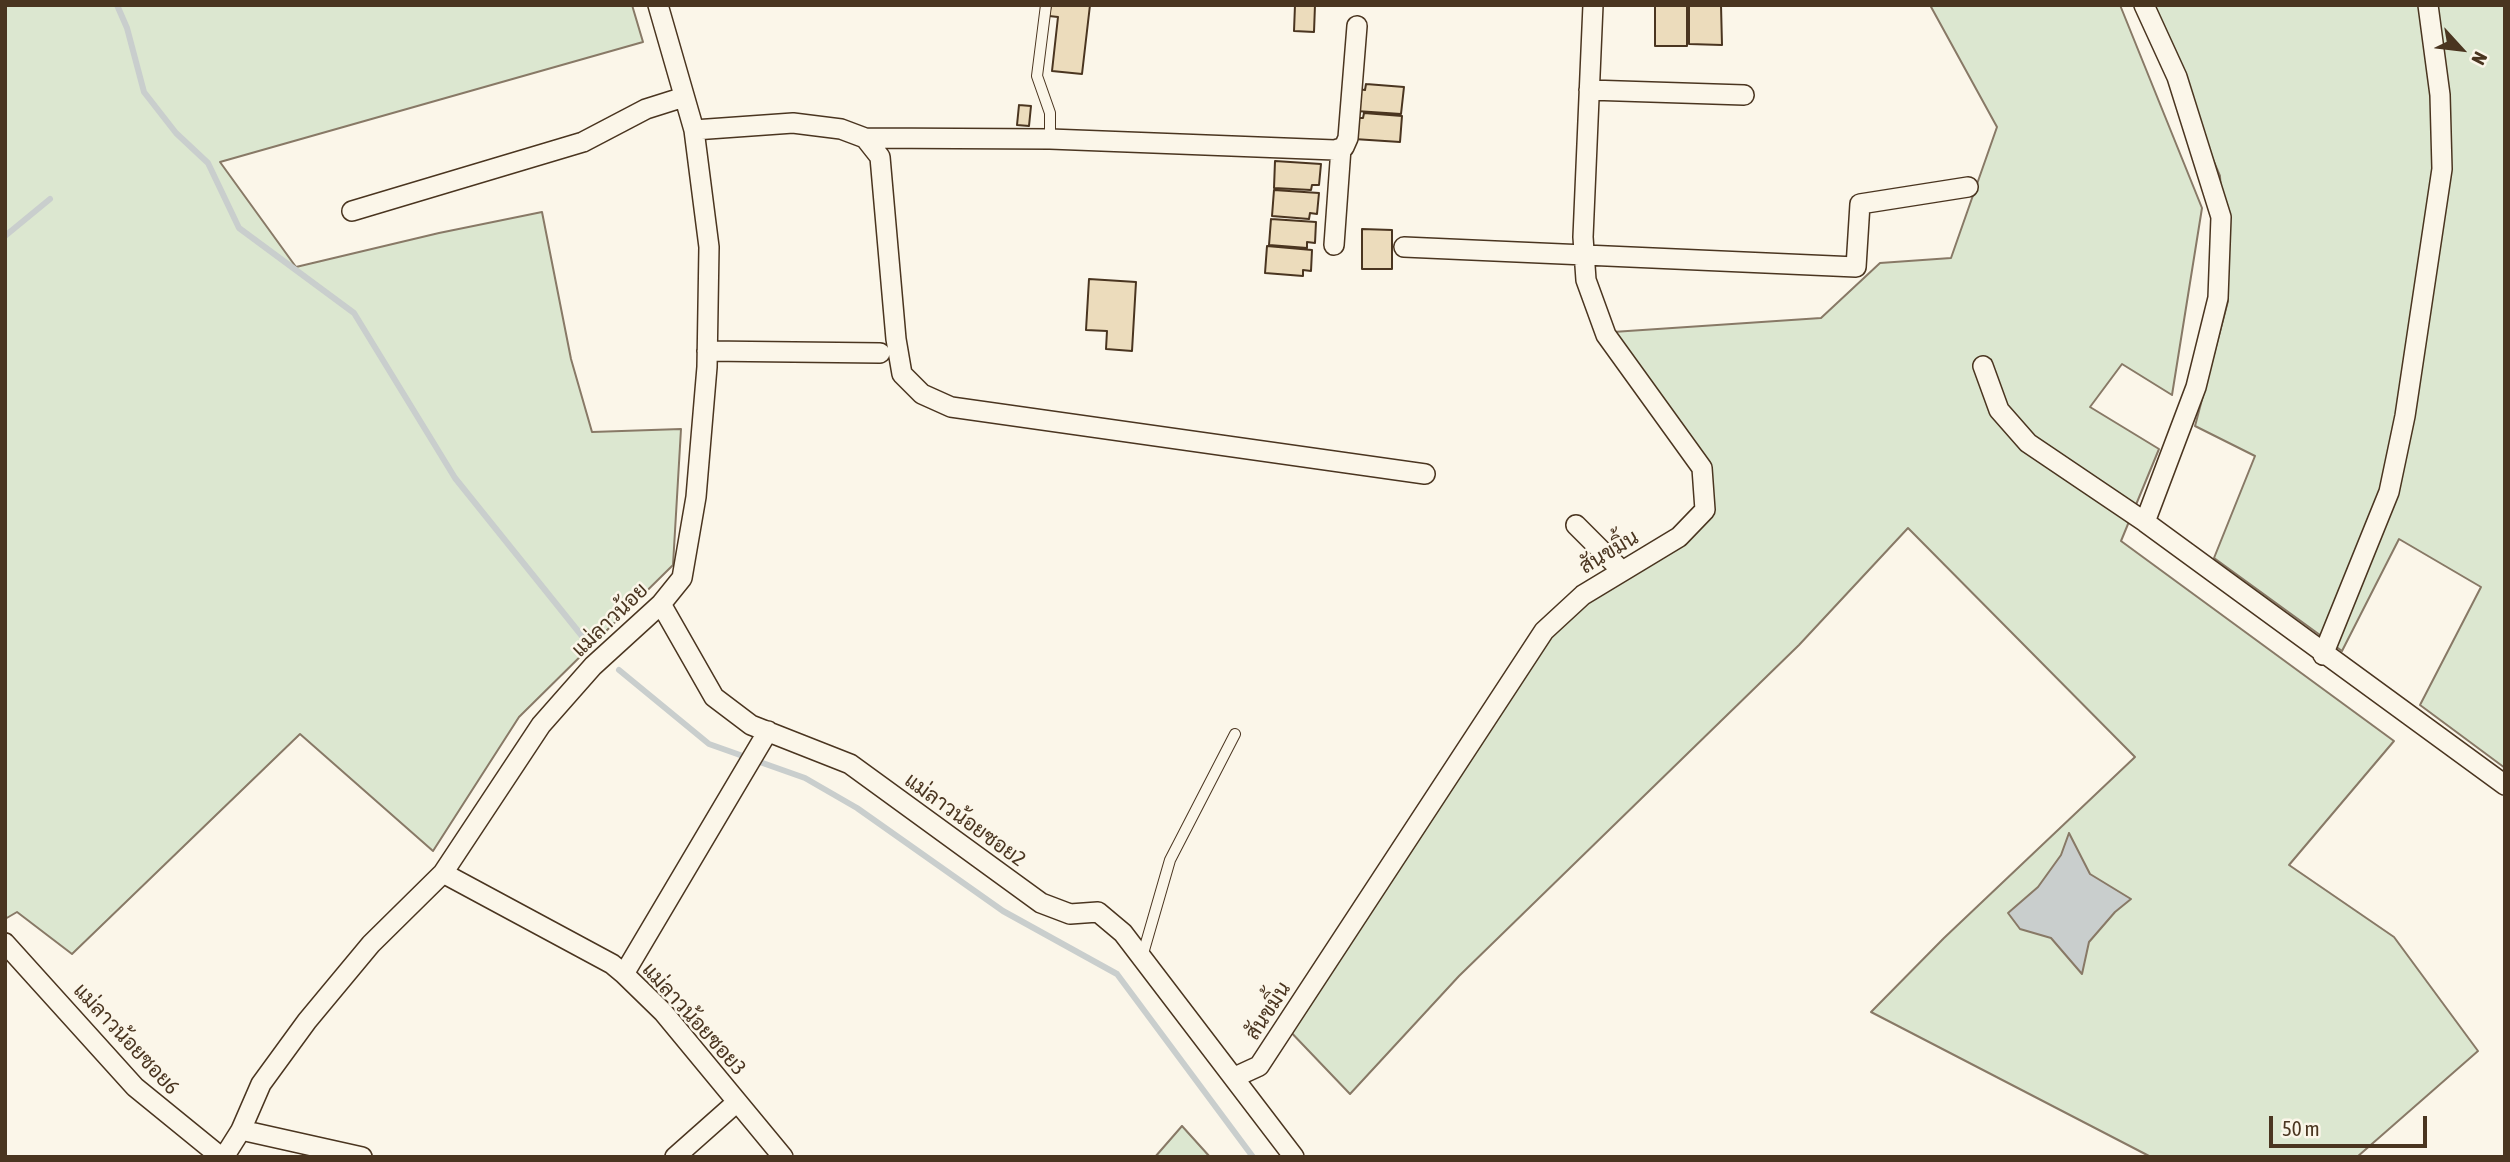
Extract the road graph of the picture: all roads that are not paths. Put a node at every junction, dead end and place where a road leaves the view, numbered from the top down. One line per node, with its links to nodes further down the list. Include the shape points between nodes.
1 (658, 5): 9 (street, แม่ลาวน้อย)
2 (1046, 5): 12 (lane, via 1037,76 1050,113)
3 (1593, 5): 7 (street, สันขมิ้น)
4 (2144, 5): 23 (street, via 2177,77 2221,216 2218,298 2196,387)
5 (2428, 5): 27 (street, via 2440,95 2442,169 2405,416 2389,492)
6 (1357, 26): 13 (street, via 1348,138)
7 (1589, 90): 8 (street); 18 (street, สันขมิ้น)
8 (1744, 95)
9 (684, 97): 10 (street, แม่ลาวน้อย); 15 (street, via 646,109 583,142)
10 (694, 130): 11 (street, via 793,122 841,129); 19 (street, แม่ลาวน้อย, via 709,247)
11 (864, 138): 12 (street); 22 (street, via 880,157 902,374 922,394 951,407)
12 (1049, 139): 13 (street)
13 (1340, 148): 16 (street)
14 (1968, 187): 18 (street, via 1860,204 1856,267)
15 (352, 211)
16 (1334, 245)
17 (1404, 247): 18 (street)
18 (1584, 253): 25 (street, สันขมิ้น, via 1586,280 1606,335 1702,468 1705,510 1679,537)
19 (707, 351): 20 (street); 26 (street, แม่ลาวน้อย, via 696,497 682,578)
20 (880, 353)
21 (1983, 366): 23 (street, via 1999,411 2028,443)
22 (1425, 474)
23 (2145, 522): 27 (street)
24 (1576, 525): 25 (street)
25 (1622, 571): 35 (street, สันขมิ้น, via 1583,595 1544,631 1259,1066)
26 (661, 604): 28 (street, แม่ลาวน้อยซอย2, via 714,696 751,725); 31 (street, แม่ลาวน้อย, via 593,666 541,725)
27 (2323, 655): 30 (street)
28 (768, 731): 33 (street, แม่ลาวน้อยซอย2, via 850,764 1041,903 1070,914 1098,912 1123,933); 34 (street)
29 (1235, 734): 33 (lane, via 1170,860)
30 (2505, 785)
31 (443, 873): 34 (street, แม่ลาวน้อยซอย3); 37 (street, แม่ลาวน้อย, via 371,944 307,1021 261,1084)
32 (5, 943): 38 (street, แม่ลาวน้อยซอย6, via 135,1087)
33 (1141, 957): 35 (street, แม่ลาวน้อยซอย2)
34 (624, 974): 36 (street, แม่ลาวน้อยซอย3, via 663,1012)
35 (1235, 1077): 42 (street, แม่ลาวน้อยซอย2)
36 (737, 1102): 40 (street); 41 (street, แม่ลาวน้อยซอย3)
37 (242, 1130): 38 (street, แม่ลาวน้อย); 39 (street)
38 (222, 1157)
39 (362, 1157)
40 (675, 1157)
41 (783, 1157)
42 (1294, 1157)

